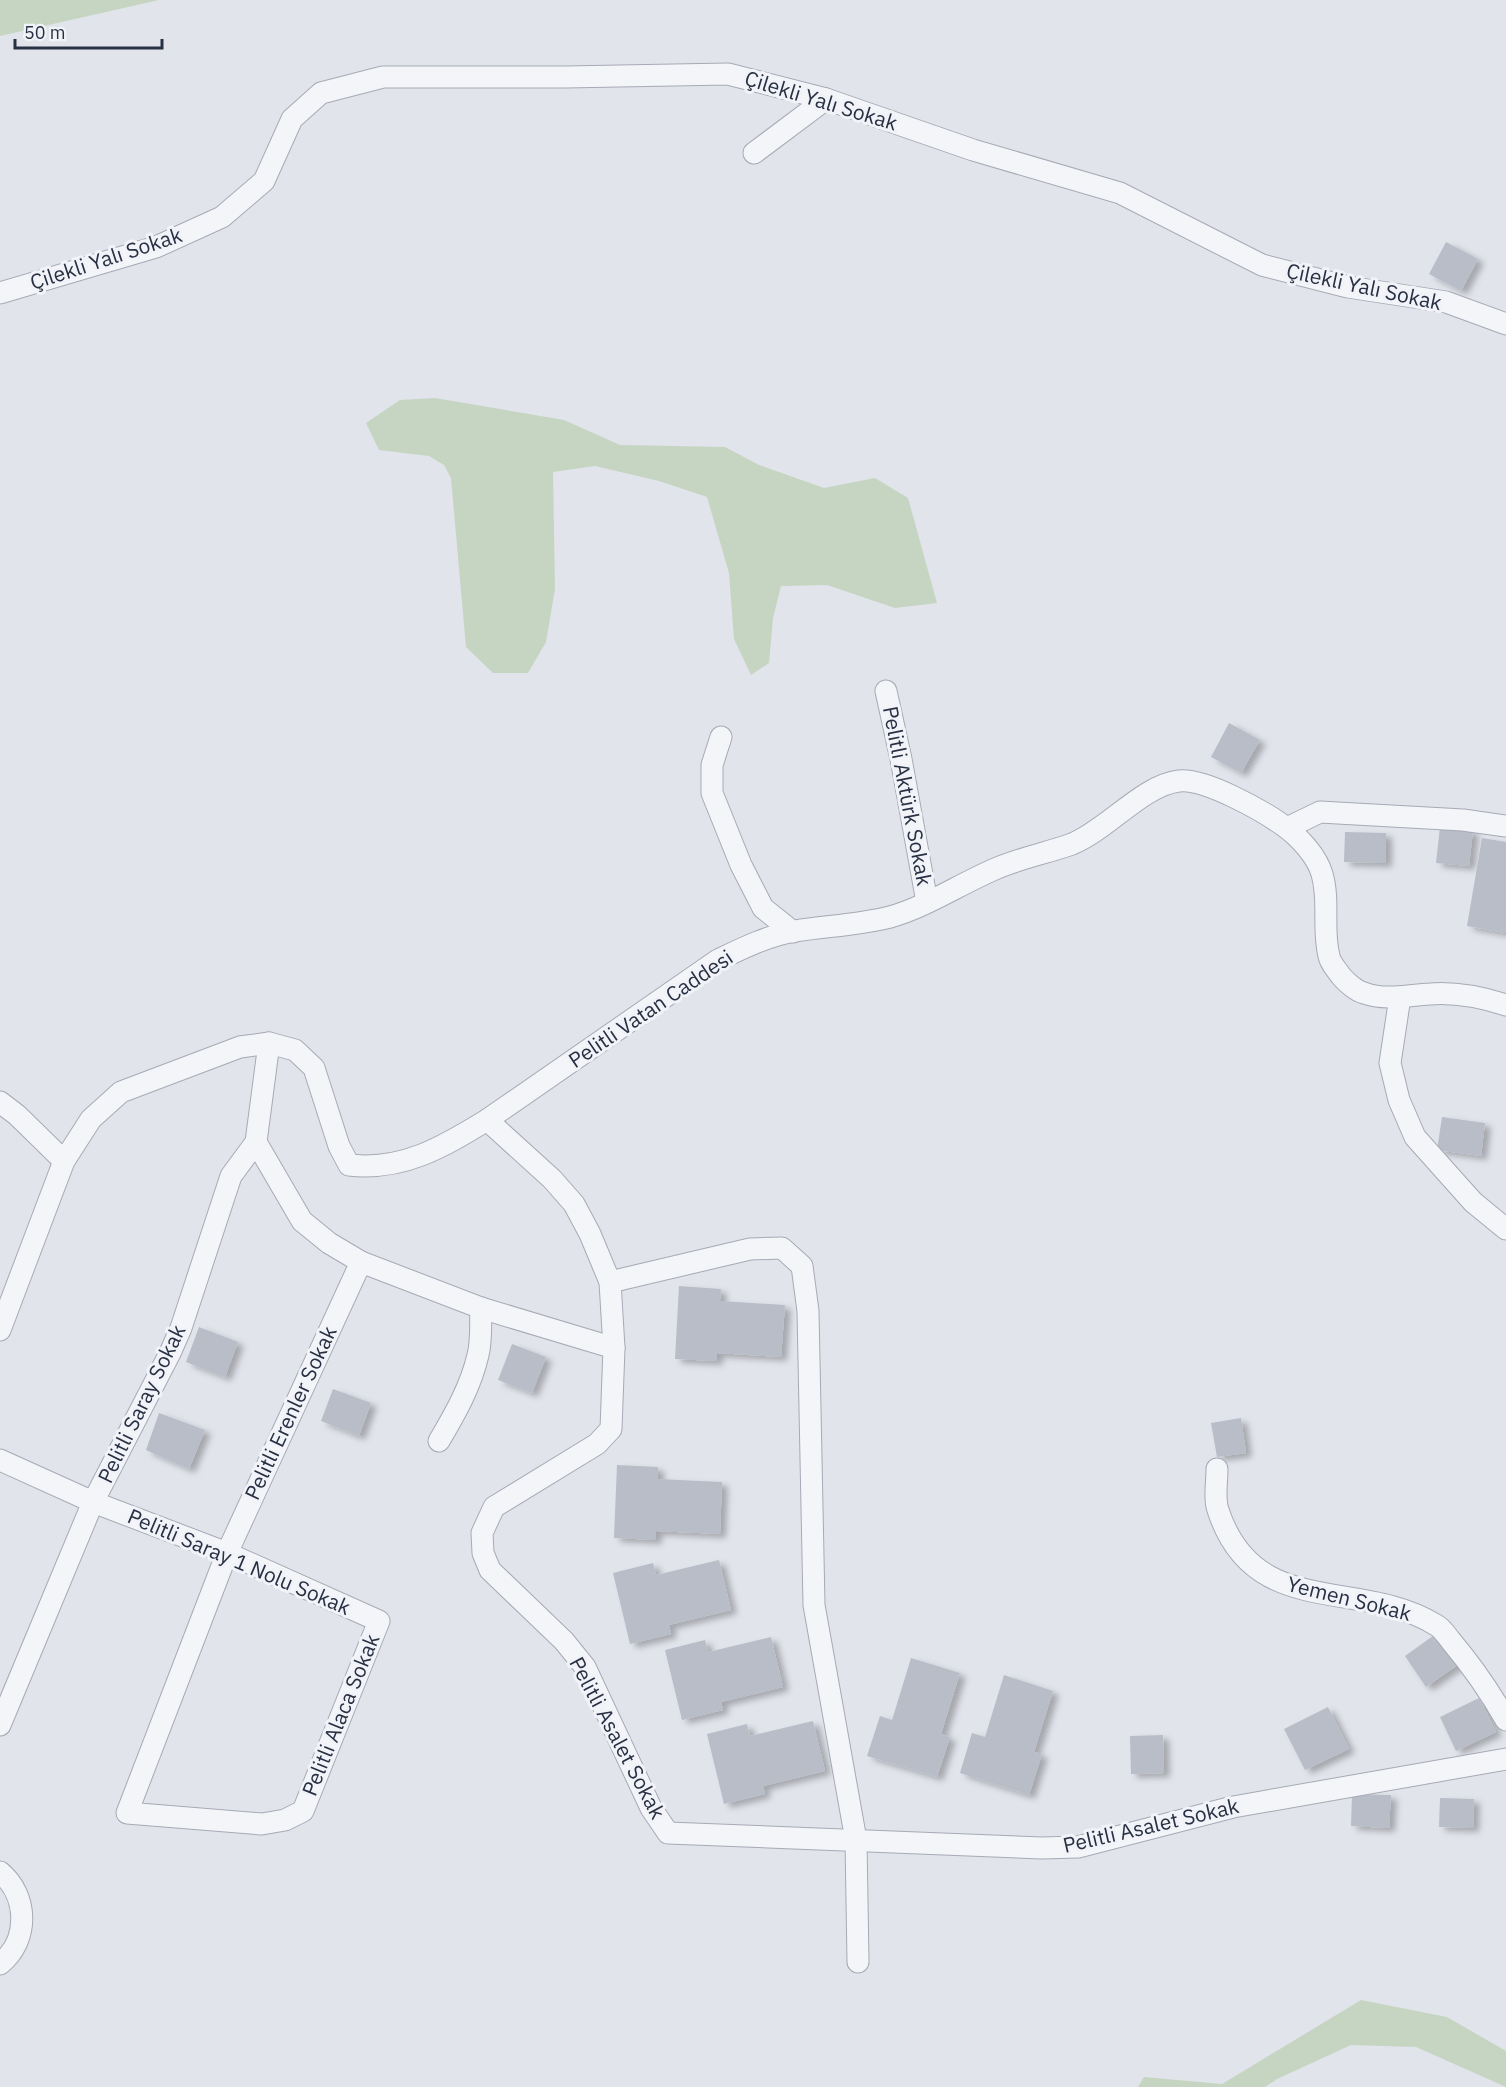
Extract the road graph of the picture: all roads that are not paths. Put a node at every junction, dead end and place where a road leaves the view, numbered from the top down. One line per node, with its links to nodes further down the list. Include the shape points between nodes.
1 (826, 99): 2 (street); 3 (street, Çilekli Yalı Sokak, via 728,74 383,77 321,93 292,119 264,181 222,217 156,247); 4 (street, Çilekli Yalı Sokak, via 974,150 1119,193 1262,265 1348,287 1446,302)
2 (754, 153)
3 (0, 293)
4 (1506, 324)
5 (886, 691): 9 (street, Pelitli Aktürk Sokak)
6 (720, 737): 10 (street, via 712,765 712,793 741,866 763,908)
7 (1506, 826): 8 (street, via 1320,812)
8 (1287, 828): 9 (street, Pelitli Vatan Caddesi, via 1254,805 1199,783 1179,781 1155,789 1099,830 1073,843 997,868); 11 (street, Pelitli Vatan Caddesi, via 1308,849 1322,873 1329,958 1344,980 1361,993)
9 (927, 902): 10 (street, Pelitli Vatan Caddesi, via 881,919)
10 (793, 932): 15 (street, Pelitli Vatan Caddesi, via 754,942 718,960)
11 (1400, 997): 12 (street, Pelitli Vatan Caddesi, via 1455,993); 18 (street, via 1390,1063 1415,1137 1473,1202)
12 (1506, 1005)
13 (270, 1043): 15 (street, Pelitli Vatan Caddesi, via 295,1050 314,1068 349,1166 368,1168 404,1162); 16 (street, Pelitli Saray Sokak); 17 (street, Pelitli Vatan Caddesi, via 240,1047 122,1092 91,1119)
14 (0, 1102): 17 (street)
15 (487, 1120): 20 (street, Pelitli Asalet Sokak, via 574,1204)
16 (256, 1142): 19 (street, via 302,1221); 27 (street, Pelitli Saray Sokak, via 231,1176 171,1353)
17 (63, 1161): 22 (street, Pelitli Vatan Caddesi)
18 (1506, 1229)
19 (361, 1262): 21 (street); 28 (street, Pelitli Erenler Sokak)
20 (610, 1282): 23 (street, Pelitli Asalet Sokak); 34 (street, via 750,1249 782,1248 802,1266 808,1311 814,1605)
21 (481, 1308): 23 (street); 24 (street, via 477,1361 458,1409)
22 (2, 1321)
23 (614, 1348): 34 (street, Pelitli Asalet Sokak, via 611,1429 597,1444 494,1507 482,1533 483,1553 490,1570 564,1641 585,1667 651,1808 668,1833)
24 (439, 1441)
25 (0, 1460): 27 (street, Pelitli Saray 1 Nolu Sokak)
26 (1216, 1469): 30 (street, Yemen Sokak, via 1217,1509 1237,1550 1261,1573 1295,1588 1413,1613 1438,1626 1474,1668)
27 (93, 1502): 28 (street, Pelitli Saray 1 Nolu Sokak); 31 (street, Pelitli Saray Sokak)
28 (227, 1553): 29 (street, Pelitli Saray 1 Nolu Sokak); 33 (street, Pelitli Erenler Sokak)
29 (379, 1621): 33 (street, Pelitli Alaca Sokak, via 303,1811 285,1820 262,1824)
30 (1506, 1720)
31 (0, 1725)
32 (1506, 1759): 34 (street, Pelitli Asalet Sokak, via 1233,1807 1078,1847)
33 (127, 1813)
34 (856, 1840): 36 (street)
35 (0, 1872): 37 (street, via 20,1899 22,1924 17,1942)
36 (858, 1962)
37 (0, 1964)

